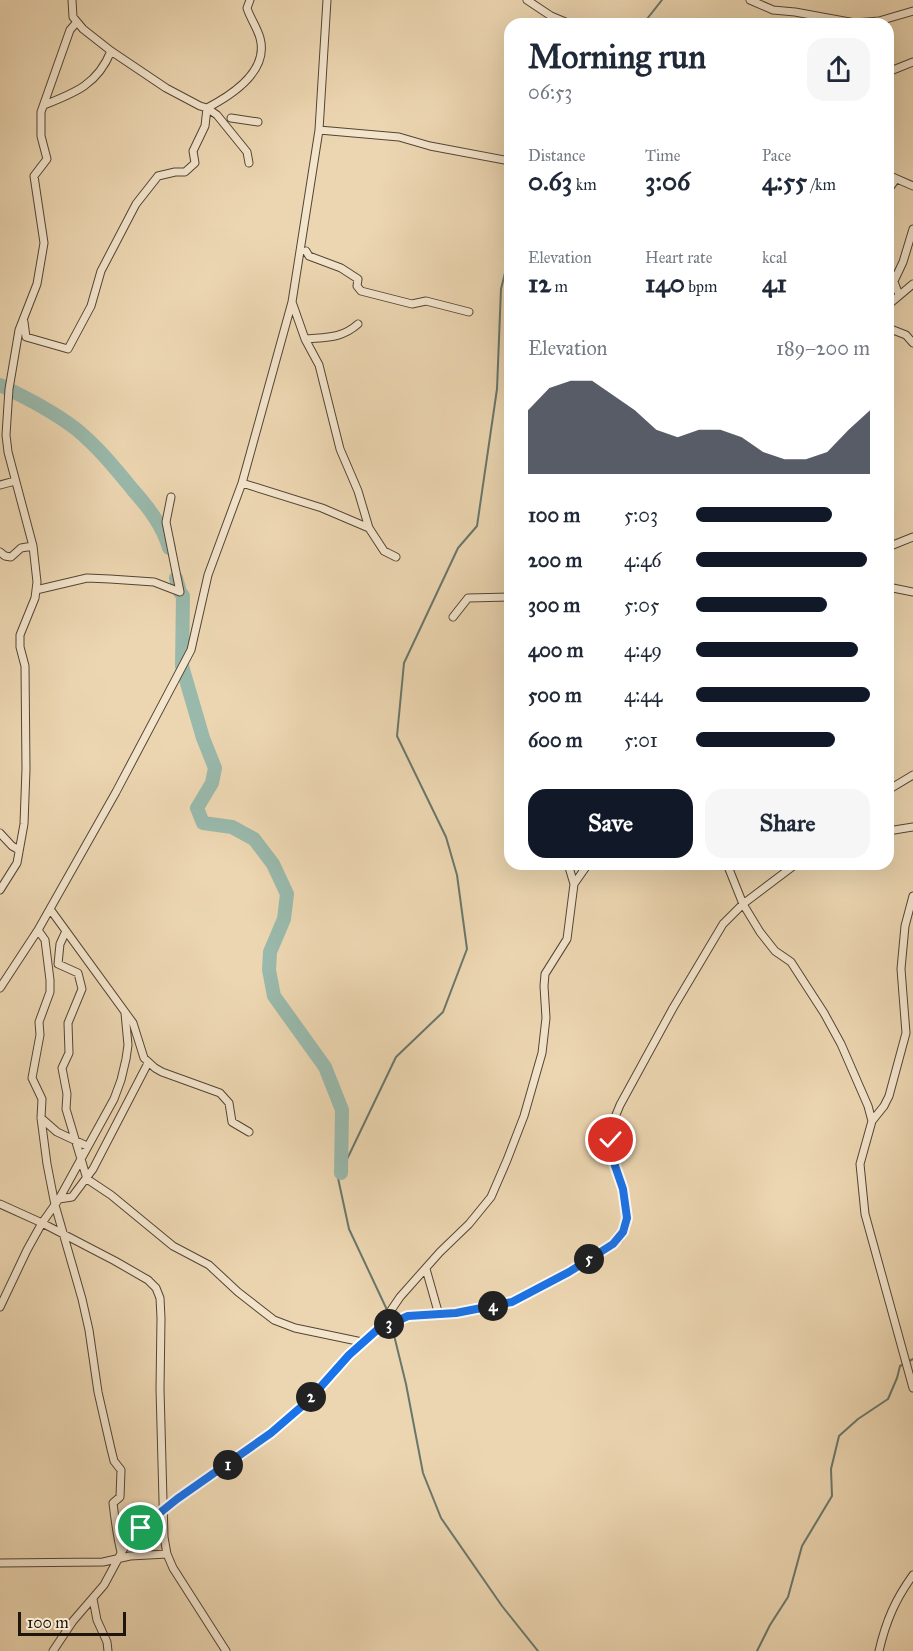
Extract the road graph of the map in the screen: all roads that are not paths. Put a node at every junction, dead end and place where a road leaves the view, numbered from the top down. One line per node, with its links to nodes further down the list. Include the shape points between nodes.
1 (72, 0): 10 (street)
2 (250, 0): 15 (street, via 247,8 261,39 260,58 254,72 230,96)
3 (327, 0): 18 (street)
4 (526, 0): 7 (street)
5 (750, 0): 8 (street, via 773,10)
6 (913, 12): 9 (street)
7 (556, 18)
8 (828, 18)
9 (890, 18)
10 (76, 22): 11 (street); 14 (street)
11 (111, 51): 14 (street, via 95,79); 15 (street, via 173,93)
12 (913, 62): 13 (street)
13 (894, 70)
14 (44, 105): 32 (street, via 41,136 47,159 34,176 44,243 37,284)
15 (207, 108): 20 (street, via 222,119 247,153); 32 (street, via 205,126 193,151 195,163 185,172 158,176 136,204 101,271 91,306 68,349 26,337)
16 (231, 118): 17 (street)
17 (258, 122)
18 (319, 130): 19 (street, via 399,137); 30 (street)
19 (504, 160)
20 (249, 163)
21 (896, 178): 22 (street); 23 (street)
22 (894, 181)
23 (913, 186)
24 (913, 230): 26 (street)
25 (306, 251): 31 (street, via 358,279 361,291 412,304 426,301)
26 (894, 281): 28 (street)
27 (913, 284): 28 (street)
28 (899, 295): 29 (street)
29 (894, 300)
30 (292, 302): 36 (street); 39 (street)
31 (469, 312)
32 (24, 316): 38 (street, via 6,417 8,453)
33 (358, 324): 36 (street, via 341,335)
34 (894, 330): 35 (street)
35 (910, 335): 37 (street)
36 (305, 339): 42 (street, via 320,364 338,442)
37 (913, 343)
38 (15, 481): 40 (street); 45 (street)
39 (242, 483): 42 (street, via 322,508); 67 (street, via 208,575 191,650)
40 (0, 485)
41 (171, 496): 49 (street, via 166,522 180,592 154,582 110,579 87,579)
42 (369, 528): 47 (street, via 384,551)
43 (913, 537): 44 (street)
44 (894, 545)
45 (33, 546): 46 (street, via 21,548 11,557); 49 (street)
46 (0, 552)
47 (396, 557)
48 (894, 588): 50 (street)
49 (36, 590): 58 (street, via 20,635 25,666 26,769)
50 (913, 592)
51 (504, 597): 52 (street, via 468,598)
52 (453, 617)
53 (913, 775): 54 (street)
54 (894, 786)
55 (913, 827): 56 (street)
56 (894, 830)
57 (0, 833): 58 (street)
58 (19, 850): 64 (street, via 17,863)
59 (570, 870): 63 (street)
60 (584, 870): 63 (street)
61 (729, 870): 66 (street)
62 (788, 870): 66 (street)
63 (574, 884): 84 (street, via 567,939 545,974 545,1035 520,1127 491,1197)
64 (0, 890)
65 (913, 896): 74 (street, via 905,926 901,969 906,1033 889,1096)
66 (743, 904): 74 (street, via 768,944 791,962 824,1013 854,1072); 86 (street, via 723,924 613,1122 612,1157 626,1211 626,1226 619,1239 569,1272 512,1302)
67 (50, 909): 68 (street); 69 (street)
68 (38, 930): 70 (street); 73 (street, via 45,940 50,980 50,992 39,1022 33,1078 42,1099)
69 (66, 931): 71 (street); 76 (street, via 58,964 78,973 82,989 68,1023 69,1053 62,1068 66,1109)
70 (0, 988)
71 (125, 1013): 72 (street, via 133,1023 140,1052); 77 (street, via 128,1045 121,1080)
72 (148, 1063): 75 (street, via 220,1093 229,1103 232,1122); 79 (street)
73 (41, 1118): 76 (street, via 57,1132); 80 (street)
74 (872, 1121): 89 (street, via 860,1164 865,1214)
75 (249, 1132)
76 (76, 1140): 77 (street); 78 (street)
77 (87, 1146): 78 (street)
78 (80, 1160): 79 (street); 80 (street)
79 (87, 1179): 80 (street, via 72,1197); 88 (street, via 173,1246 209,1265 274,1320)
80 (57, 1202): 82 (street); 83 (street)
81 (0, 1204): 82 (street)
82 (42, 1223): 83 (street); 85 (street)
83 (63, 1235): 90 (street, via 148,1280 160,1298); 92 (street, via 89,1330 111,1449 121,1473 120,1497 113,1503)
84 (426, 1269): 86 (street); 87 (street)
85 (0, 1307)
86 (439, 1315): 87 (street, via 408,1316)
87 (377, 1330): 88 (street)
88 (362, 1342): 90 (street, via 308,1401 271,1433)
89 (913, 1388)
90 (163, 1510): 91 (street); 92 (street, via 141,1528)
91 (167, 1554): 92 (street); 98 (street)
92 (118, 1556): 93 (street, via 103,1562); 95 (street)
93 (0, 1563)
94 (913, 1575): 99 (street, via 897,1598)
95 (93, 1599): 96 (street); 97 (street)
96 (53, 1651)
97 (108, 1651)
98 (226, 1651)
99 (879, 1651)

